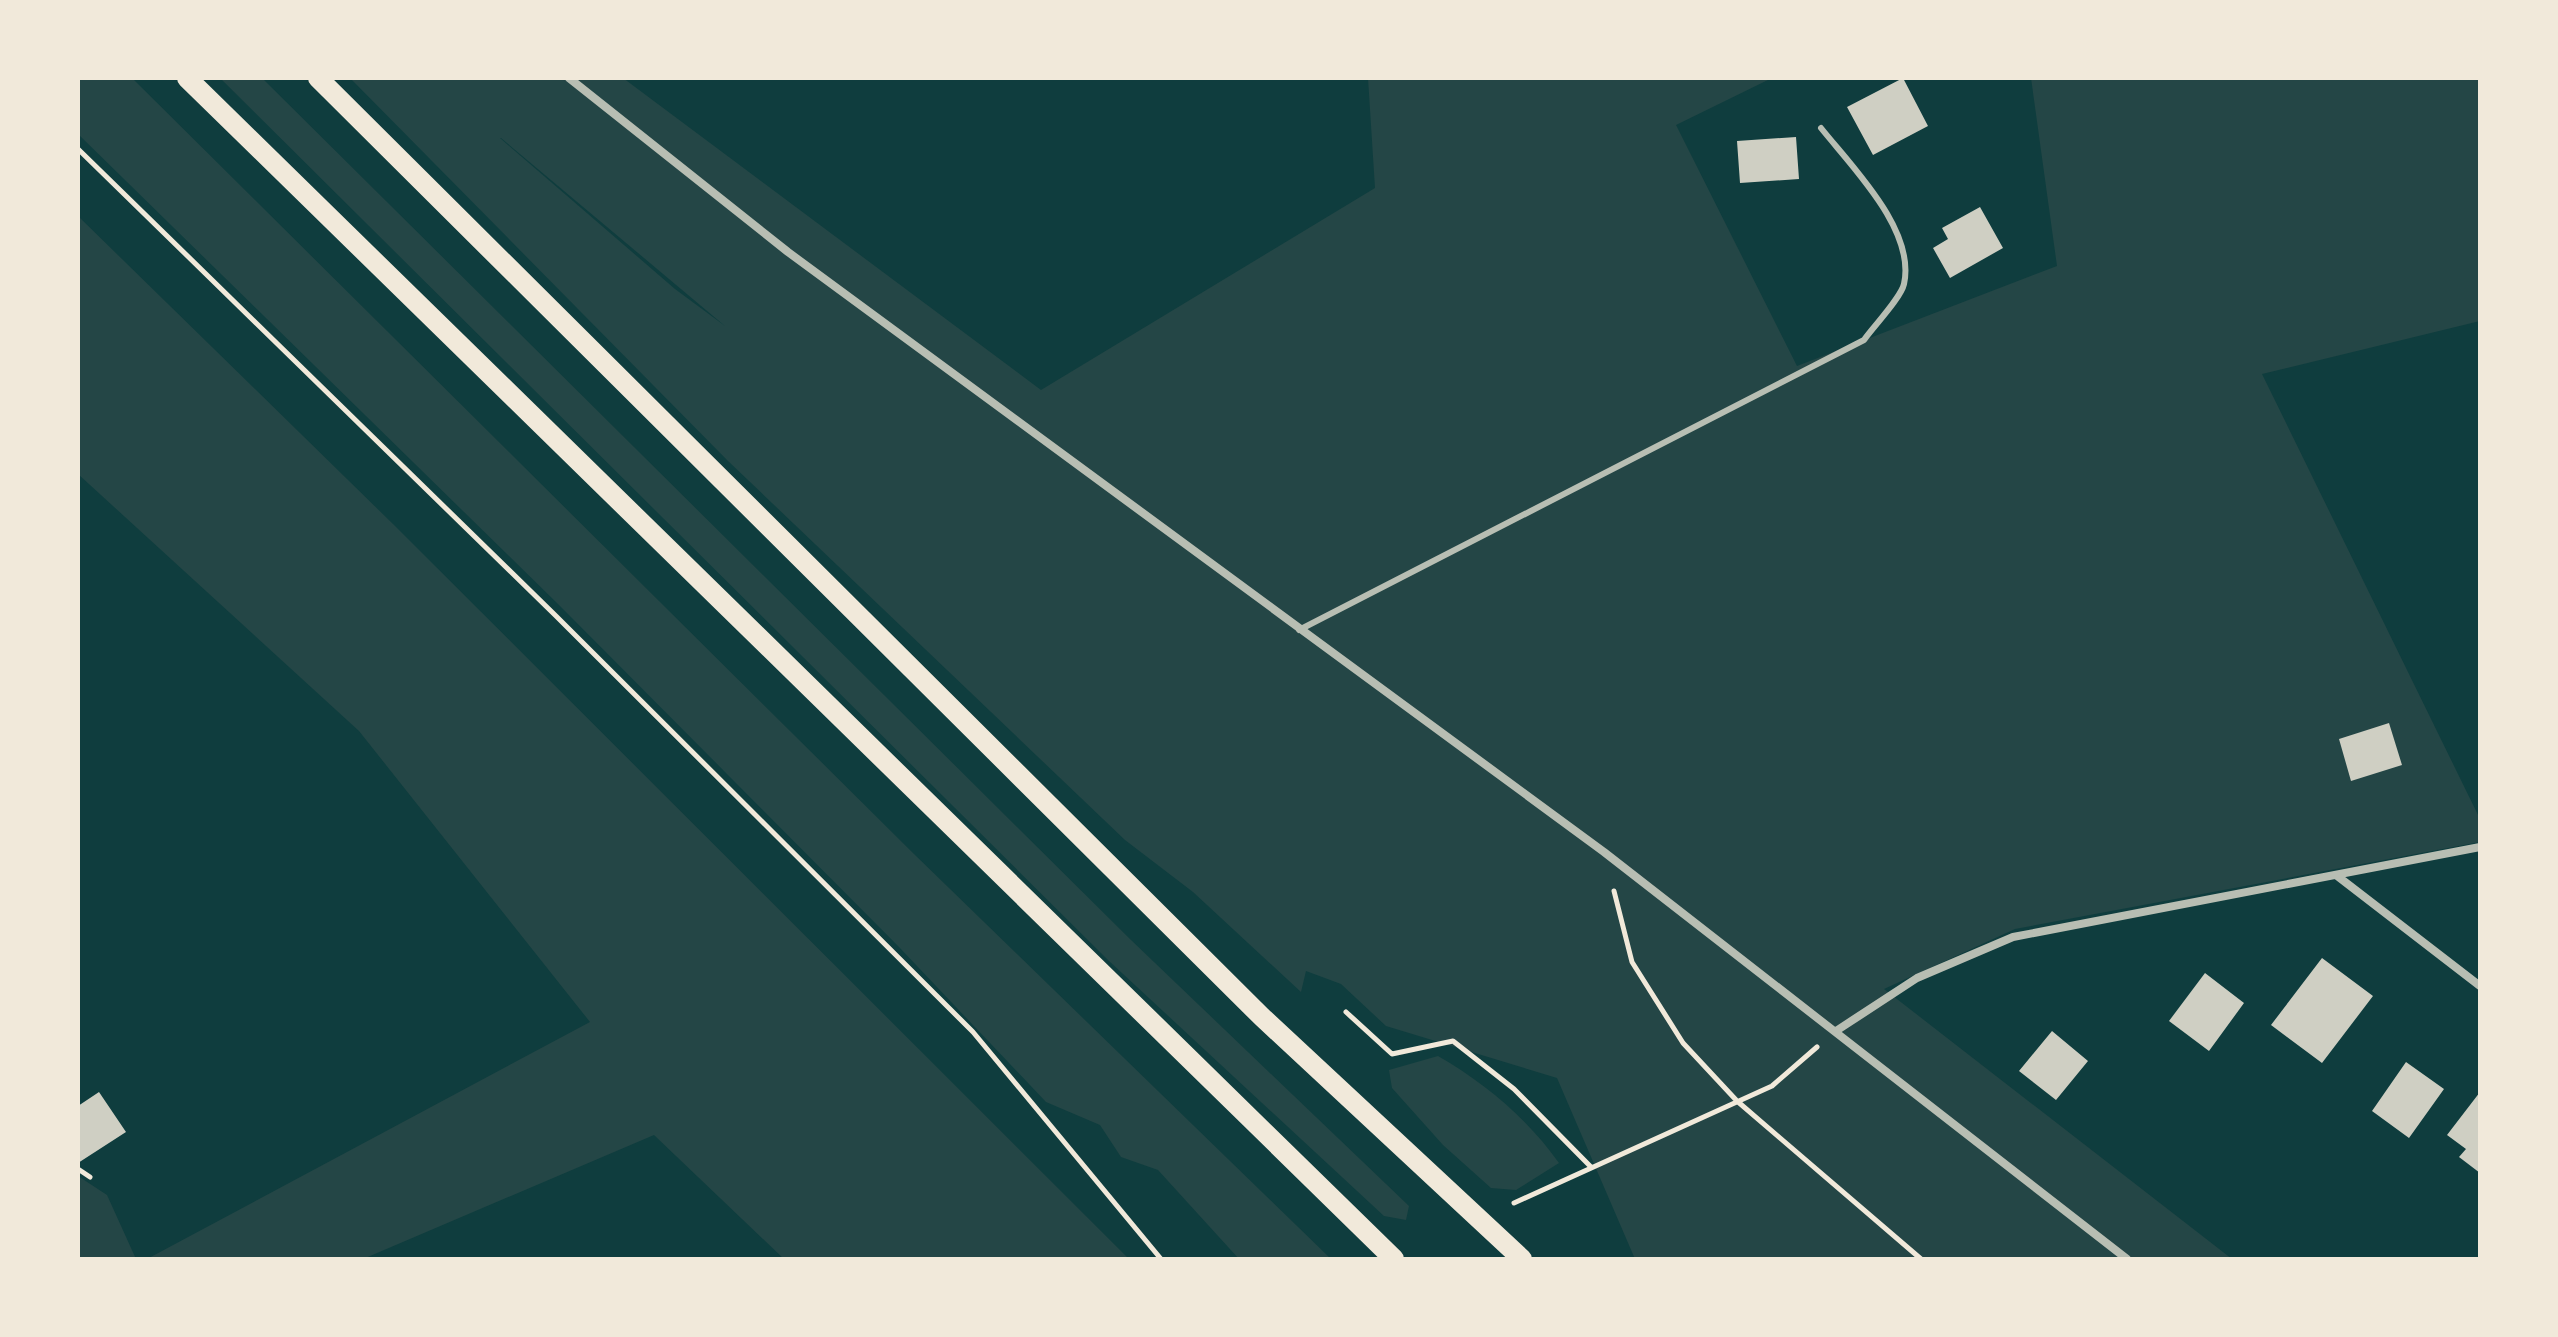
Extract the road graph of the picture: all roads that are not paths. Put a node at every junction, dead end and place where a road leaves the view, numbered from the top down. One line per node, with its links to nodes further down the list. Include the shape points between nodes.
1 (187, 78): 10 (main road)
2 (318, 78): 11 (main road, via 1262,1017)
3 (569, 78): 5 (street, via 788,252)
4 (1821, 128): 5 (lane, via 1888,213 1903,252 1904,285 1864,340)
5 (1299, 630): 9 (street, via 1604,852)
6 (2480, 847): 7 (street)
7 (2336, 875): 8 (street); 9 (street, via 2013,937 1917,978)
8 (2480, 986)
9 (1836, 1031): 12 (street)
10 (1394, 1259)
11 (1522, 1259)
12 (2127, 1259)

